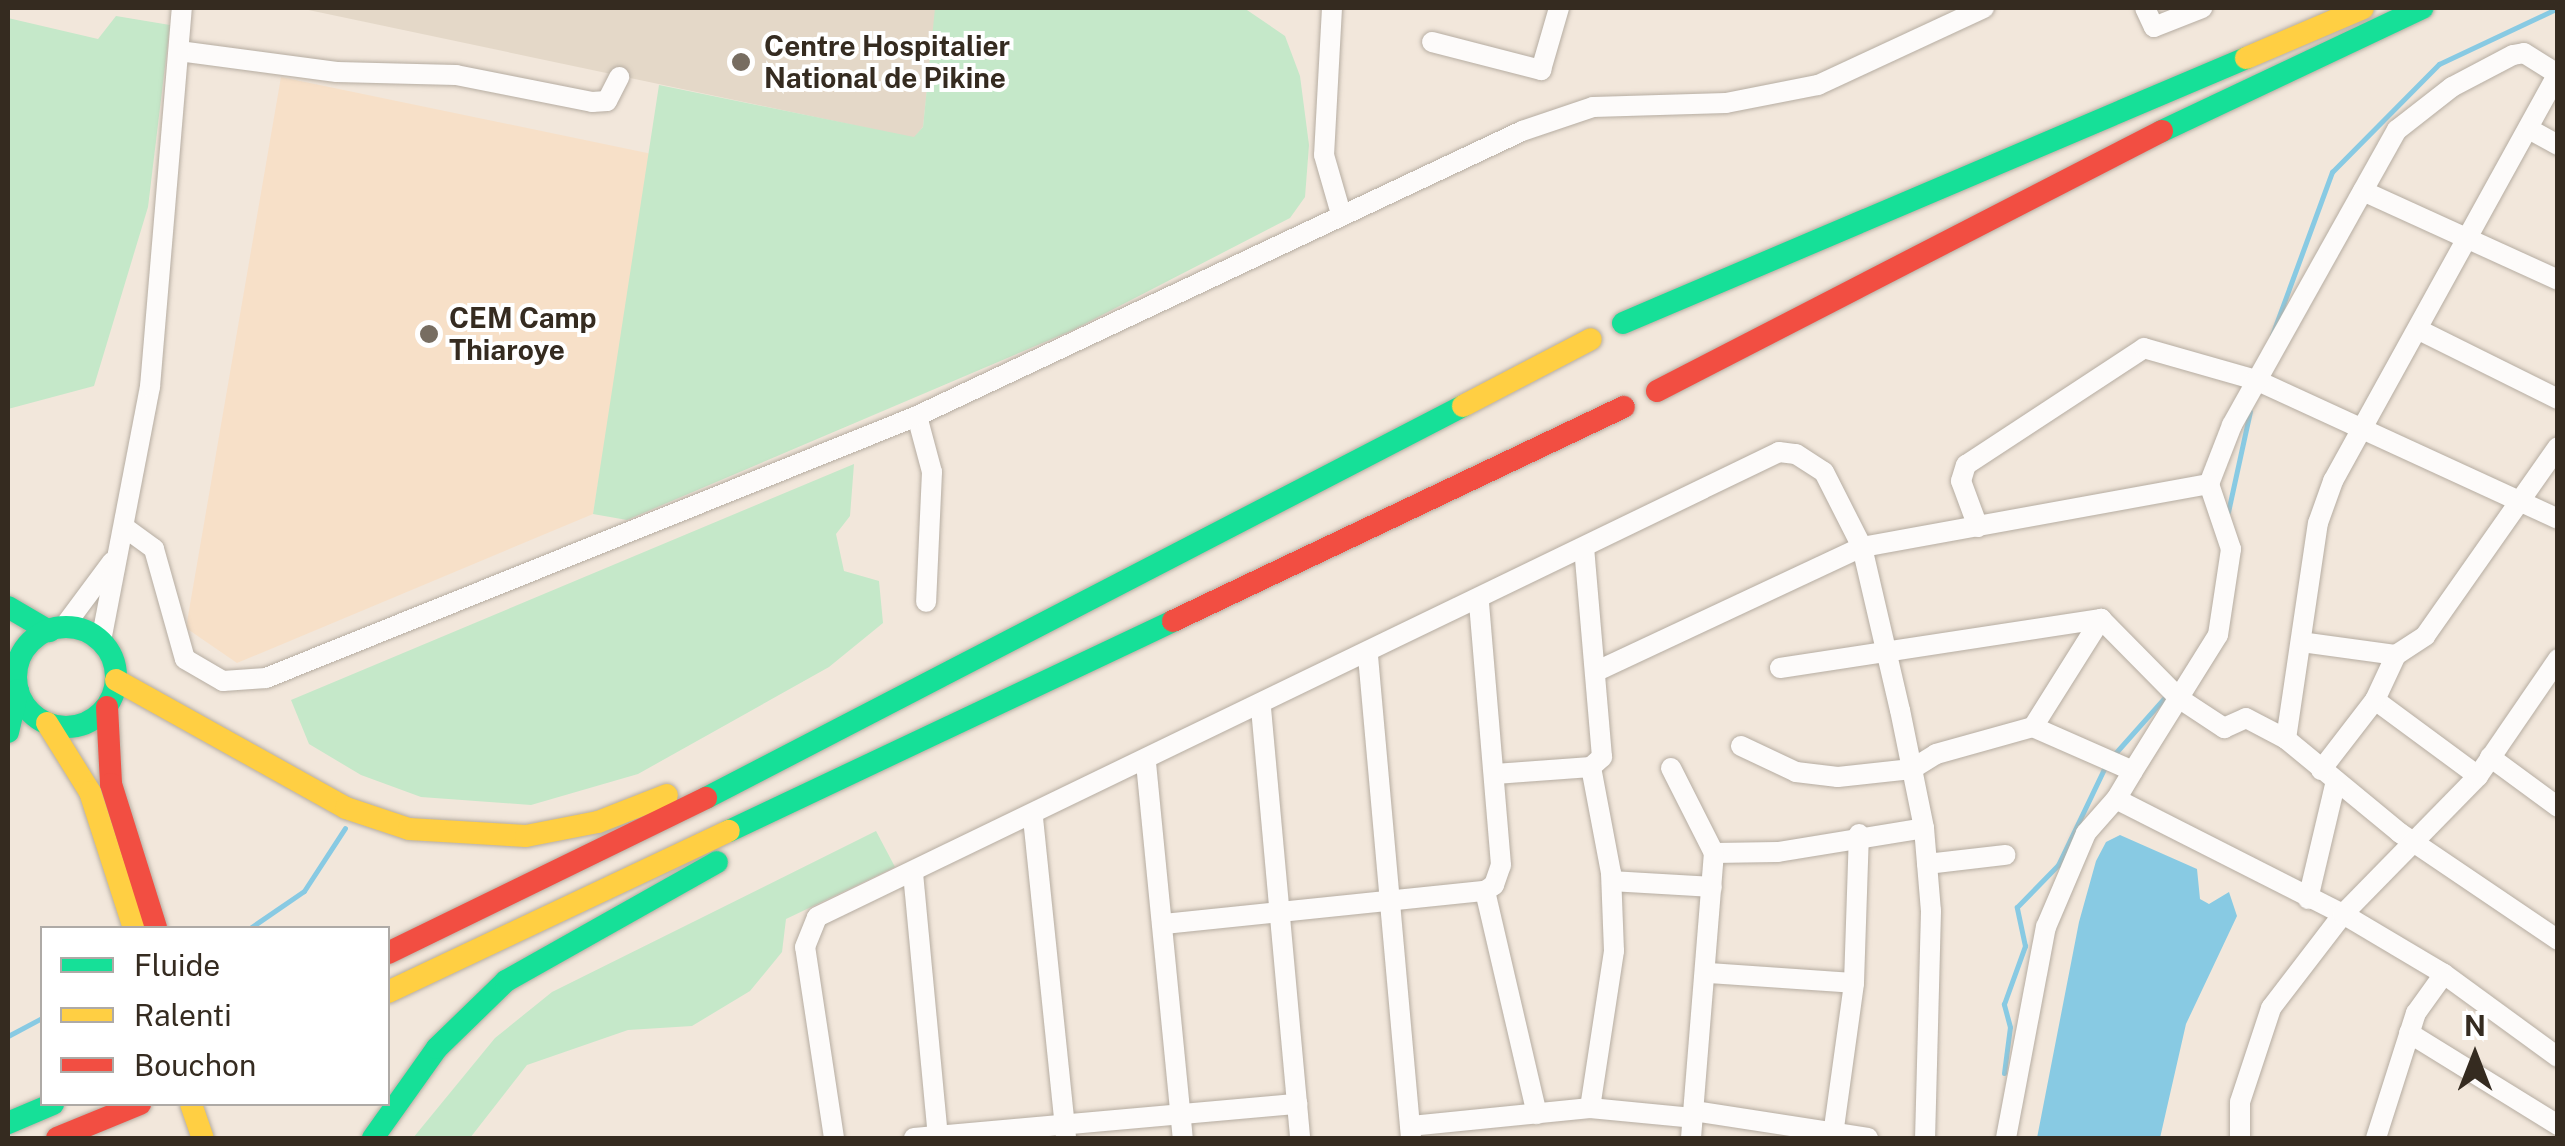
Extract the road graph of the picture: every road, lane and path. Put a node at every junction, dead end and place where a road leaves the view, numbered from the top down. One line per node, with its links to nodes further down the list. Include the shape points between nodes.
1 (182, 8): 10 (street)
2 (1332, 8): 16 (street, via 1324,155)
3 (1558, 8): 9 (street, via 1542,70)
4 (1984, 8): 16 (street, via 1818,85 1726,103 1593,107 1522,131)
5 (2145, 8): 6 (street, via 2154,27)
6 (2202, 8)
7 (2363, 8): 19 (main road)
8 (2422, 8): 23 (main road, via 2112,156)
9 (1432, 42)
10 (179, 51): 12 (street, via 336,72 456,75 592,102 607,102); 32 (street, via 150,388)
11 (2557, 73): 13 (street); 15 (street, via 2524,52 2452,86 2398,130)
12 (619, 77)
13 (2530, 128): 14 (street); 17 (street)
14 (2558, 145)
15 (2363, 191): 17 (street); 22 (street)
16 (1341, 214): 26 (street)
17 (2470, 240): 18 (street); 20 (street)
18 (2558, 280)
19 (1623, 323)
20 (2421, 331): 24 (street); 27 (street)
21 (1591, 339): 63 (main road)
22 (2256, 380): 27 (street); 29 (street); 33 (street, via 2144,348 1966,465 1960,481)
23 (1656, 391)
24 (2558, 399)
25 (1624, 408): 73 (main road)
26 (916, 416): 32 (street, via 254,680 223,681 184,659 154,548); 37 (street, via 932,472)
27 (2364, 430): 30 (street); 43 (street, via 2344,458 2318,523)
28 (2558, 447): 30 (street)
29 (2208, 484): 33 (street); 52 (street, via 2231,549 2228,595 2218,636)
30 (2521, 501): 31 (street); 45 (street, via 2426,636)
31 (2558, 519)
32 (124, 527): 36 (street)
33 (1978, 527): 34 (street)
34 (1862, 547): 35 (street, via 1824,472 1796,454 1779,452); 44 (street); 49 (street)
35 (1584, 548): 38 (street); 49 (street)
36 (116, 556): 41 (street); 42 (street)
37 (926, 602)
38 (1479, 602): 46 (street); 68 (street)
39 (8, 607): 41 (main road)
40 (2100, 619): 44 (street); 52 (street); 57 (street)
41 (56, 629): 42 (main road); 50 (main road, via 20,658)
42 (100, 641): 51 (main road)
43 (2301, 642): 45 (street); 59 (street)
44 (1887, 650): 48 (street); 66 (street)
45 (2396, 655): 53 (street)
46 (1368, 656): 55 (street); 86 (street)
47 (2558, 660): 61 (street)
48 (1780, 668)
49 (1597, 671): 64 (street, via 1604,748)
50 (14, 680): 56 (main road); 58 (main road)
51 (116, 680): 54 (main road); 63 (main road, via 346,808 446,835 562,831 727,769)
52 (2180, 699): 59 (street, via 2224,728 2246,718); 67 (street)
53 (2375, 700): 69 (street); 70 (street)
54 (107, 707): 56 (main road, via 80,725); 91 (main road, via 111,784)
55 (1260, 708): 62 (street); 87 (street)
56 (47, 723): 90 (main road, via 90,792)
57 (2034, 727): 66 (street, via 1929,756); 67 (street)
58 (8, 732)
59 (2286, 739): 69 (street)
60 (1742, 746): 66 (street, via 1808,775)
61 (2490, 757): 70 (street); 72 (street)
62 (1146, 763): 74 (street); 89 (street)
63 (772, 766): 93 (main road)
64 (1591, 767): 68 (street); 82 (street)
65 (1671, 768): 78 (street)
66 (1912, 769): 75 (street)
67 (2133, 770): 71 (street)
68 (1495, 774): 84 (street, via 1502,865)
69 (2329, 775): 77 (street); 85 (street)
70 (2478, 776): 77 (street)
71 (2116, 799): 85 (street); 123 (street, via 2086,833 2046,927)
72 (2558, 807)
73 (782, 811): 97 (main road); 116 (main road, via 754,840 506,981 424,1063)
74 (1033, 818): 81 (street); 110 (street)
75 (1924, 828): 76 (street); 80 (street)
76 (1859, 834): 78 (street, via 1778,852); 96 (street)
77 (2417, 844): 88 (street); 92 (street)
78 (1714, 852): 83 (street)
79 (2006, 855): 80 (street)
80 (1927, 864): 122 (street, via 1934,972)
81 (913, 873): 113 (street); 117 (street, via 816,918 805,933)
82 (1612, 881): 83 (street); 103 (street, via 1612,993)
83 (1712, 887): 94 (street)
84 (1485, 891): 86 (street); 105 (street)
85 (2308, 898): 88 (street)
86 (1388, 902): 87 (street); 111 (street)
87 (1278, 912): 89 (street); 100 (street)
88 (2343, 914): 95 (street); 124 (street, via 2271,1008 2240,1102)
89 (1164, 924): 104 (street)
90 (133, 926)
91 (155, 926)
92 (2558, 940)
93 (390, 952)
94 (1708, 972): 96 (street); 108 (street)
95 (2444, 974): 98 (street); 99 (street)
96 (1854, 983): 112 (street)
97 (390, 991)
98 (2409, 1032): 109 (street); 125 (street)
99 (2558, 1057)
100 (1296, 1104): 104 (street); 120 (street)
101 (48, 1106): 107 (main road)
102 (135, 1106): 114 (main road)
103 (1590, 1108): 105 (street); 108 (street)
104 (1180, 1113): 110 (street); 119 (street)
105 (1537, 1114): 111 (street)
106 (204, 1115): 115 (main road)
107 (8, 1122)
108 (1693, 1122): 112 (street)
109 (2558, 1125)
110 (1065, 1131): 113 (street)
111 (1411, 1132)
112 (1833, 1135): 121 (street)
113 (938, 1137): 118 (street)
114 (57, 1138)
115 (224, 1138)
116 (374, 1138)
117 (834, 1138)
118 (914, 1138)
119 (1183, 1138)
120 (1300, 1138)
121 (1868, 1138)
122 (1925, 1138)
123 (2006, 1138)
124 (2240, 1138)
125 (2376, 1138)

